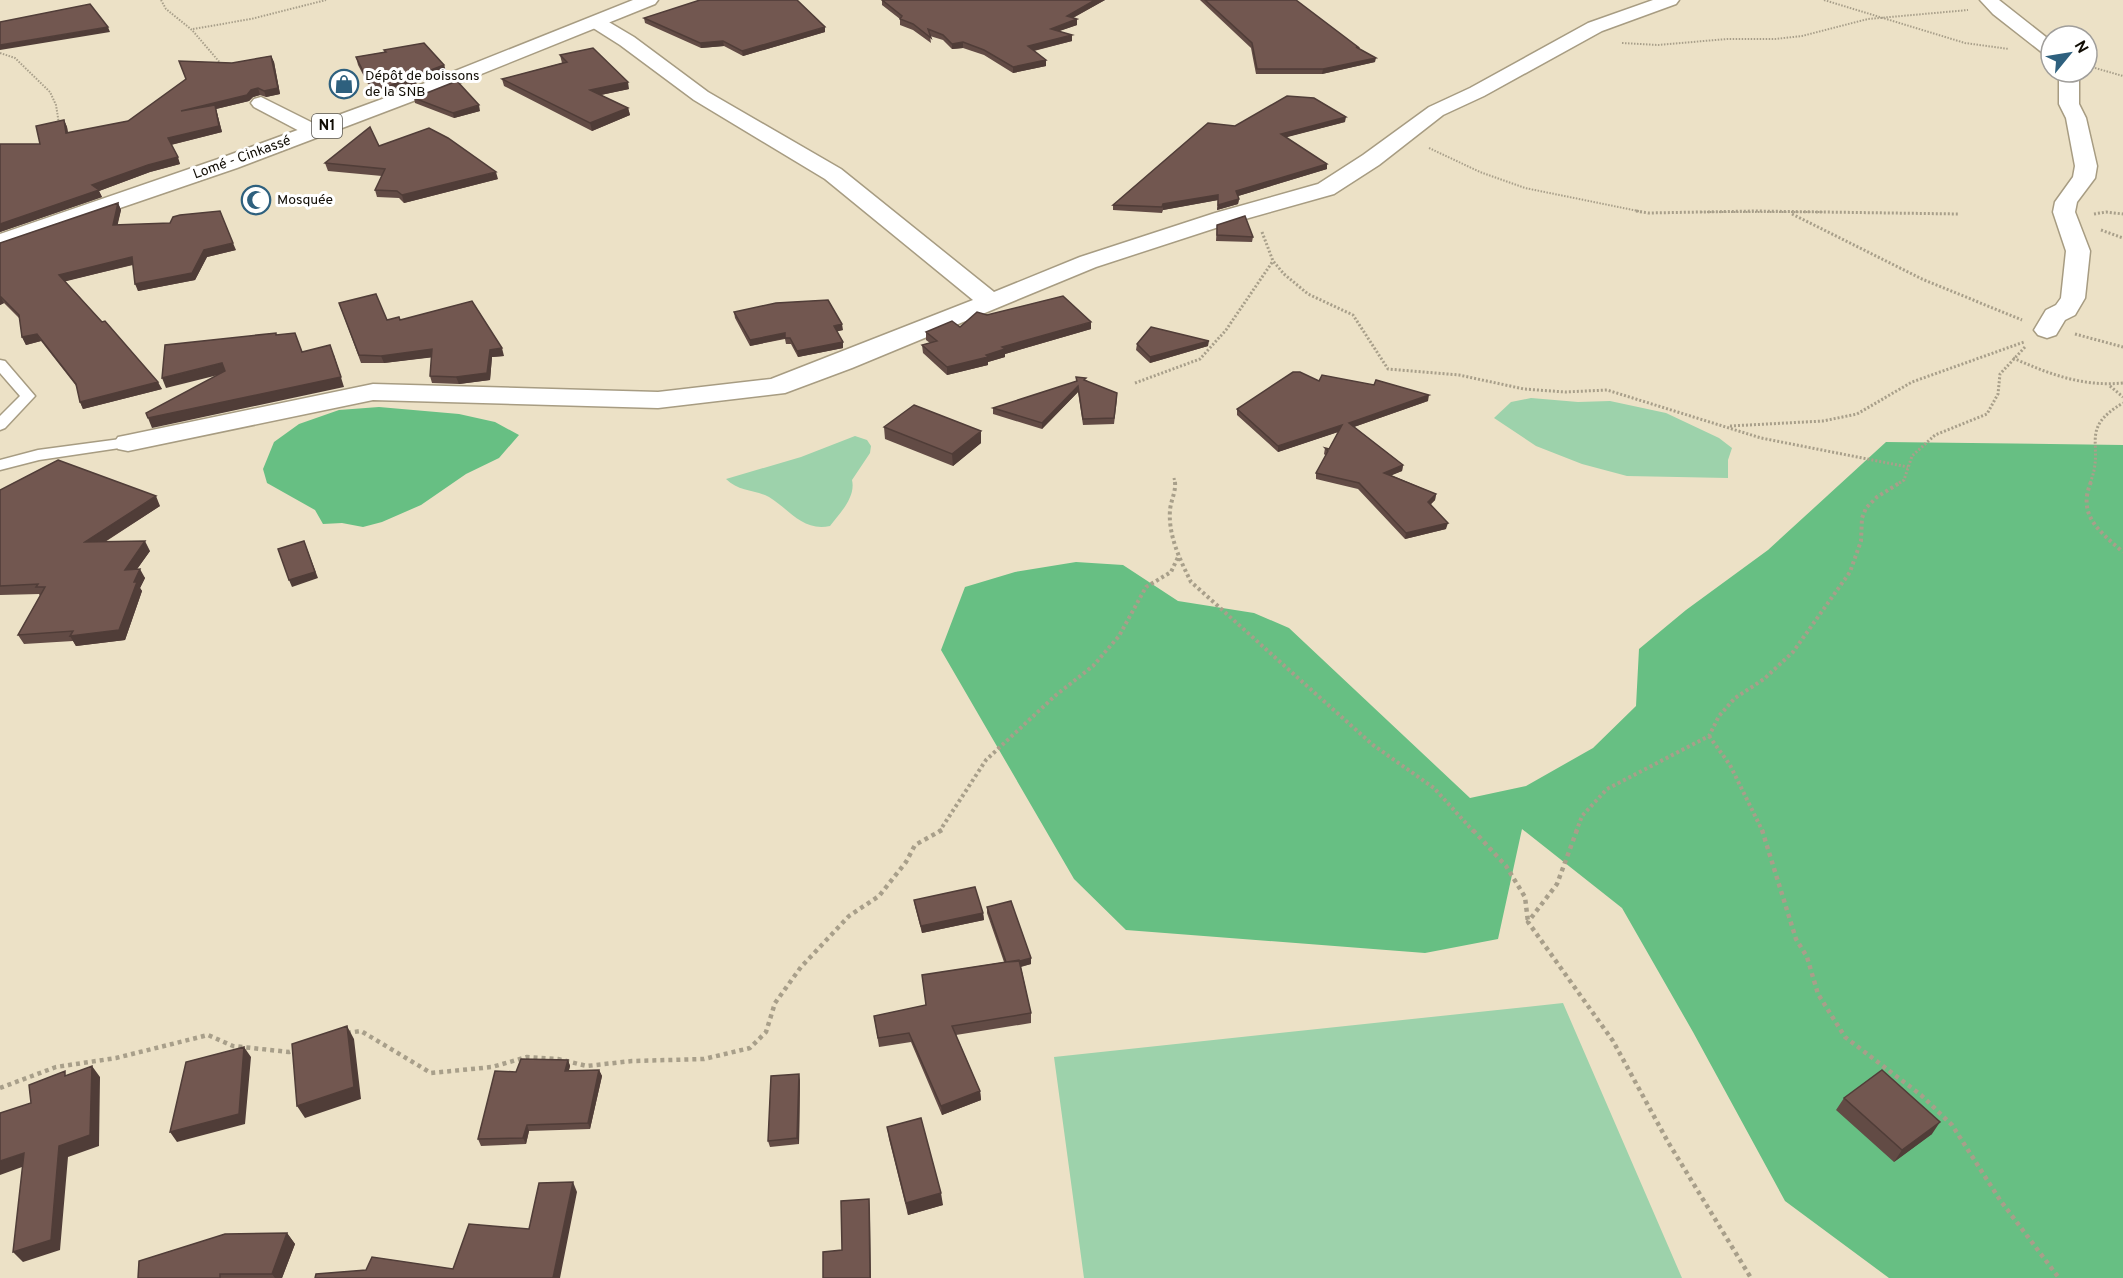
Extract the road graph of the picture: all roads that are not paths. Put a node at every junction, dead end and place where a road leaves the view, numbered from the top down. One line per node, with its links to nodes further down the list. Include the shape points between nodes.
1 (649, 0): 4 (main road, Lomé - Cinkassé / N1)
2 (1670, 0): 10 (main road, via 1588,30 1436,111 1326,189 1088,262)
3 (1994, 5): 5 (main road)
4 (596, 22): 8 (main road, Lomé - Cinkassé / N1); 10 (main road, via 702,96 833,174)
5 (2039, 41)
6 (2069, 84): 11 (main road, via 2069,104 2076,118 2086,166 2064,212 2078,251 2073,298)
7 (261, 103): 8 (main road)
8 (314, 131): 9 (main road, Lomé - Cinkassé / N1)
9 (0, 242)
10 (990, 301): 14 (main road, via 775,387 658,400 374,392)
11 (2040, 334)
12 (0, 364): 13 (lane, via 28,396)
13 (0, 425)
14 (128, 442): 15 (lane, via 38,455)
15 (0, 465)

